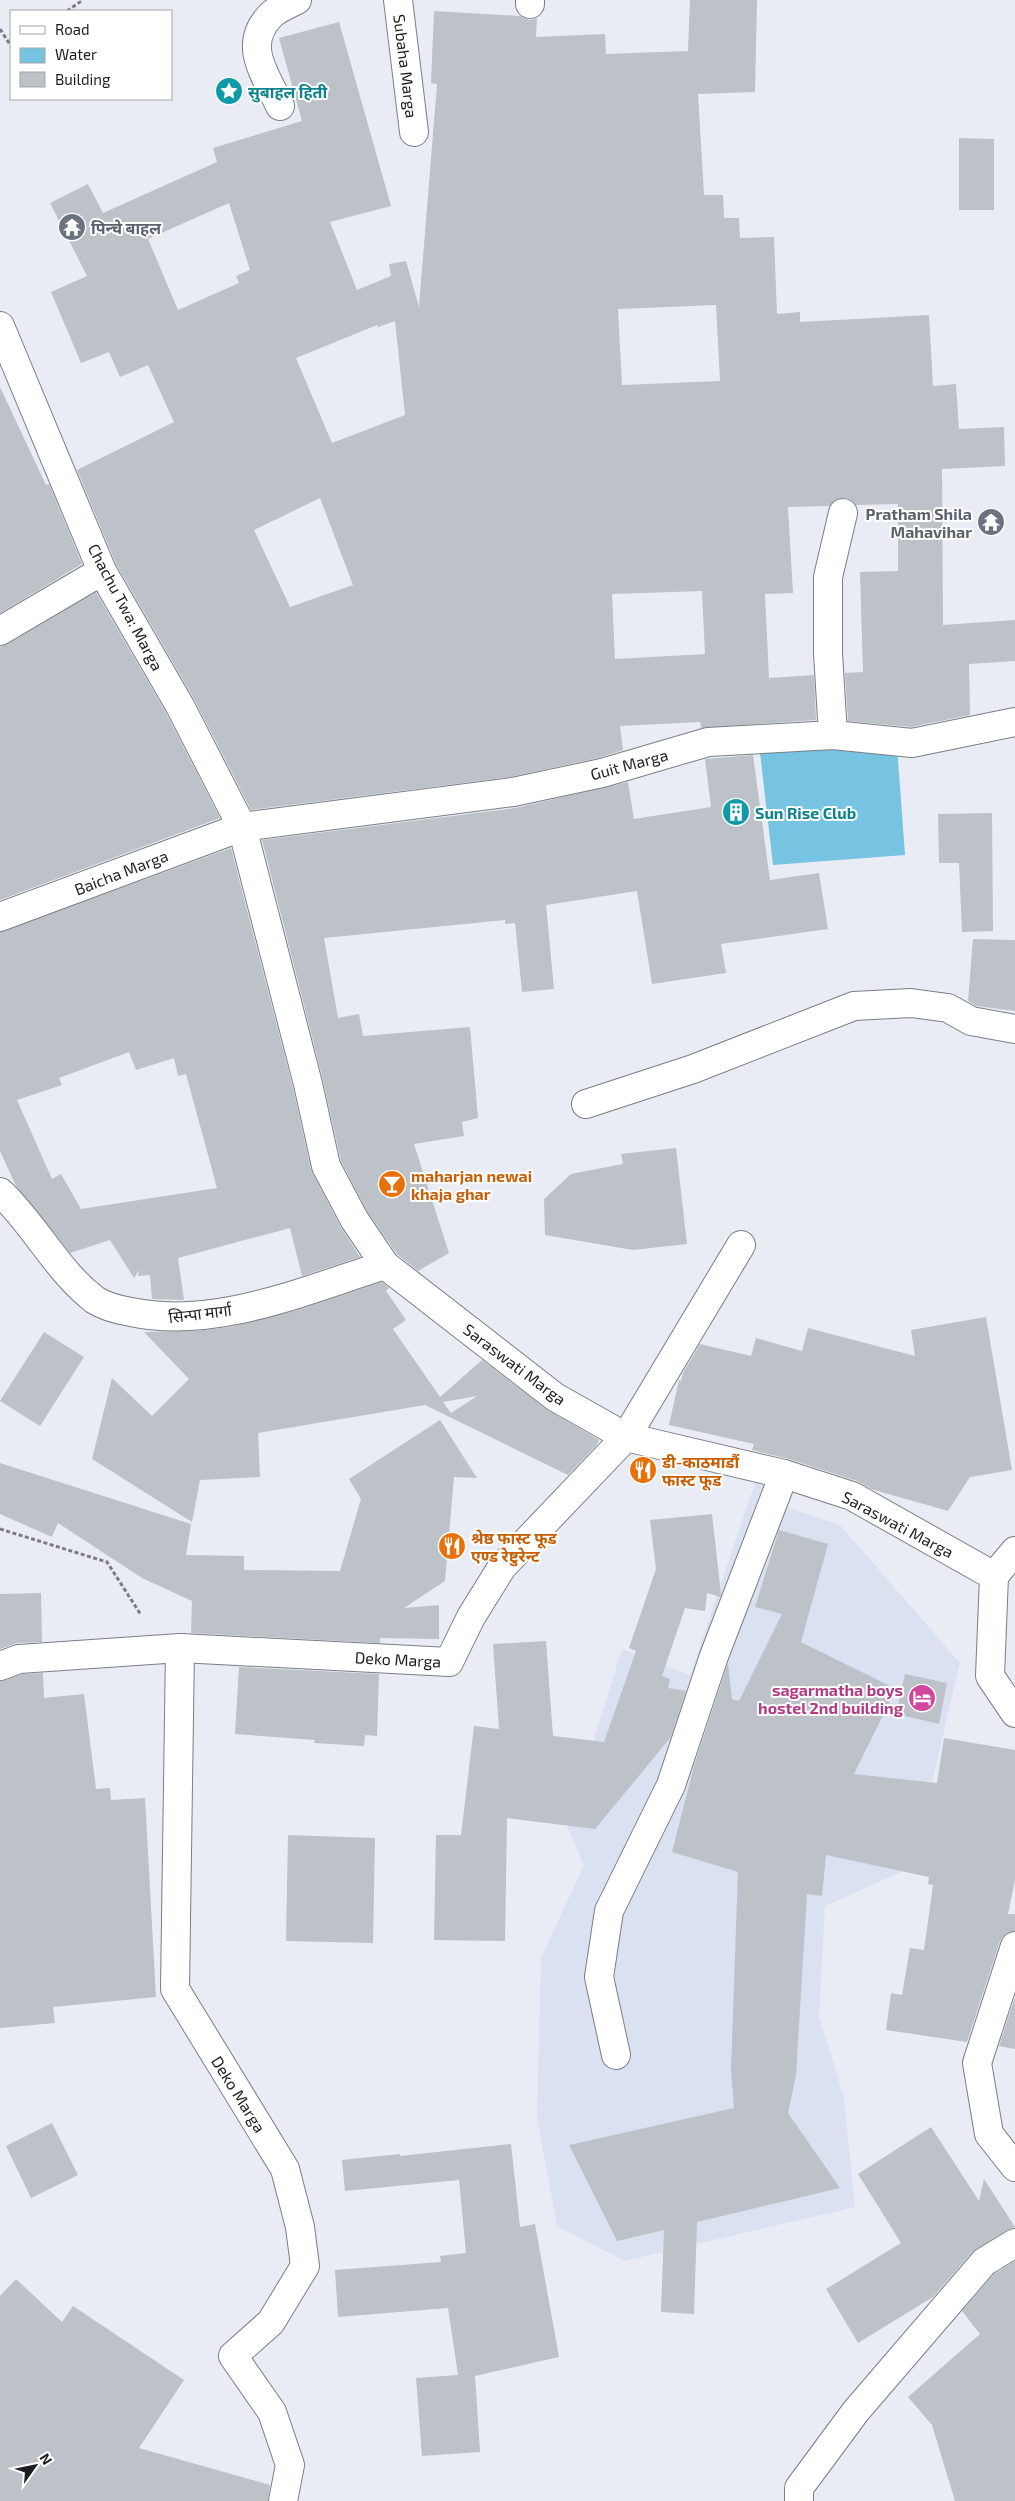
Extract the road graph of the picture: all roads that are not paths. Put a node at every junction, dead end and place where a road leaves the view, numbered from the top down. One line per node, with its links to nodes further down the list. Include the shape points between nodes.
1 (298, 0): 3 (street, via 272,14 258,30 255,51)
2 (398, 0): 4 (street, Subaha Marga)
3 (280, 106)
4 (414, 132)
5 (0, 326): 7 (street, Chachu Twa: Marga)
6 (843, 513): 10 (street, via 828,577)
7 (102, 571): 8 (street); 11 (street, Chachu Twa: Marga, via 180,706)
8 (0, 631)
9 (1015, 722): 10 (street, Guit Marga, via 912,742)
10 (833, 735): 11 (street, Guit Marga, via 708,742 602,772 513,792)
11 (242, 827): 12 (street, Baicha Marga); 17 (street, Chachu Twa: Marga, via 326,1166 354,1219)
12 (0, 917)
13 (1015, 1029): 14 (street, via 971,1021 948,1008 911,1003 854,1006 693,1069)
14 (586, 1104)
15 (0, 1192): 17 (street, सिन्पा मार्गा, via 68,1273 96,1300 113,1308 153,1317 211,1314 289,1296)
16 (741, 1245): 18 (street)
17 (385, 1264): 18 (street, Saraswati Marga, via 555,1397)
18 (626, 1437): 19 (street, Saraswati Marga); 22 (street, Deko Marga, via 502,1567 471,1617 449,1662)
19 (784, 1474): 21 (street, Saraswati Marga, via 852,1496); 26 (street, via 714,1656 671,1785 609,1911 599,1977)
20 (1015, 1551): 21 (street)
21 (994, 1576): 24 (street, via 990,1676)
22 (180, 1648): 23 (street, Deko Marga, via 19,1659); 29 (street, Deko Marga, via 175,1989 285,2169 300,2227 305,2266 271,2322 233,2356 272,2412 290,2464)
23 (0, 1666)
24 (1015, 1713)
25 (1015, 1946): 27 (street, via 977,2063 989,2134)
26 (616, 2055)
27 (1015, 2167)
28 (1015, 2243): 30 (street, via 984,2262 856,2411 799,2488)
29 (283, 2501)
30 (799, 2501)

